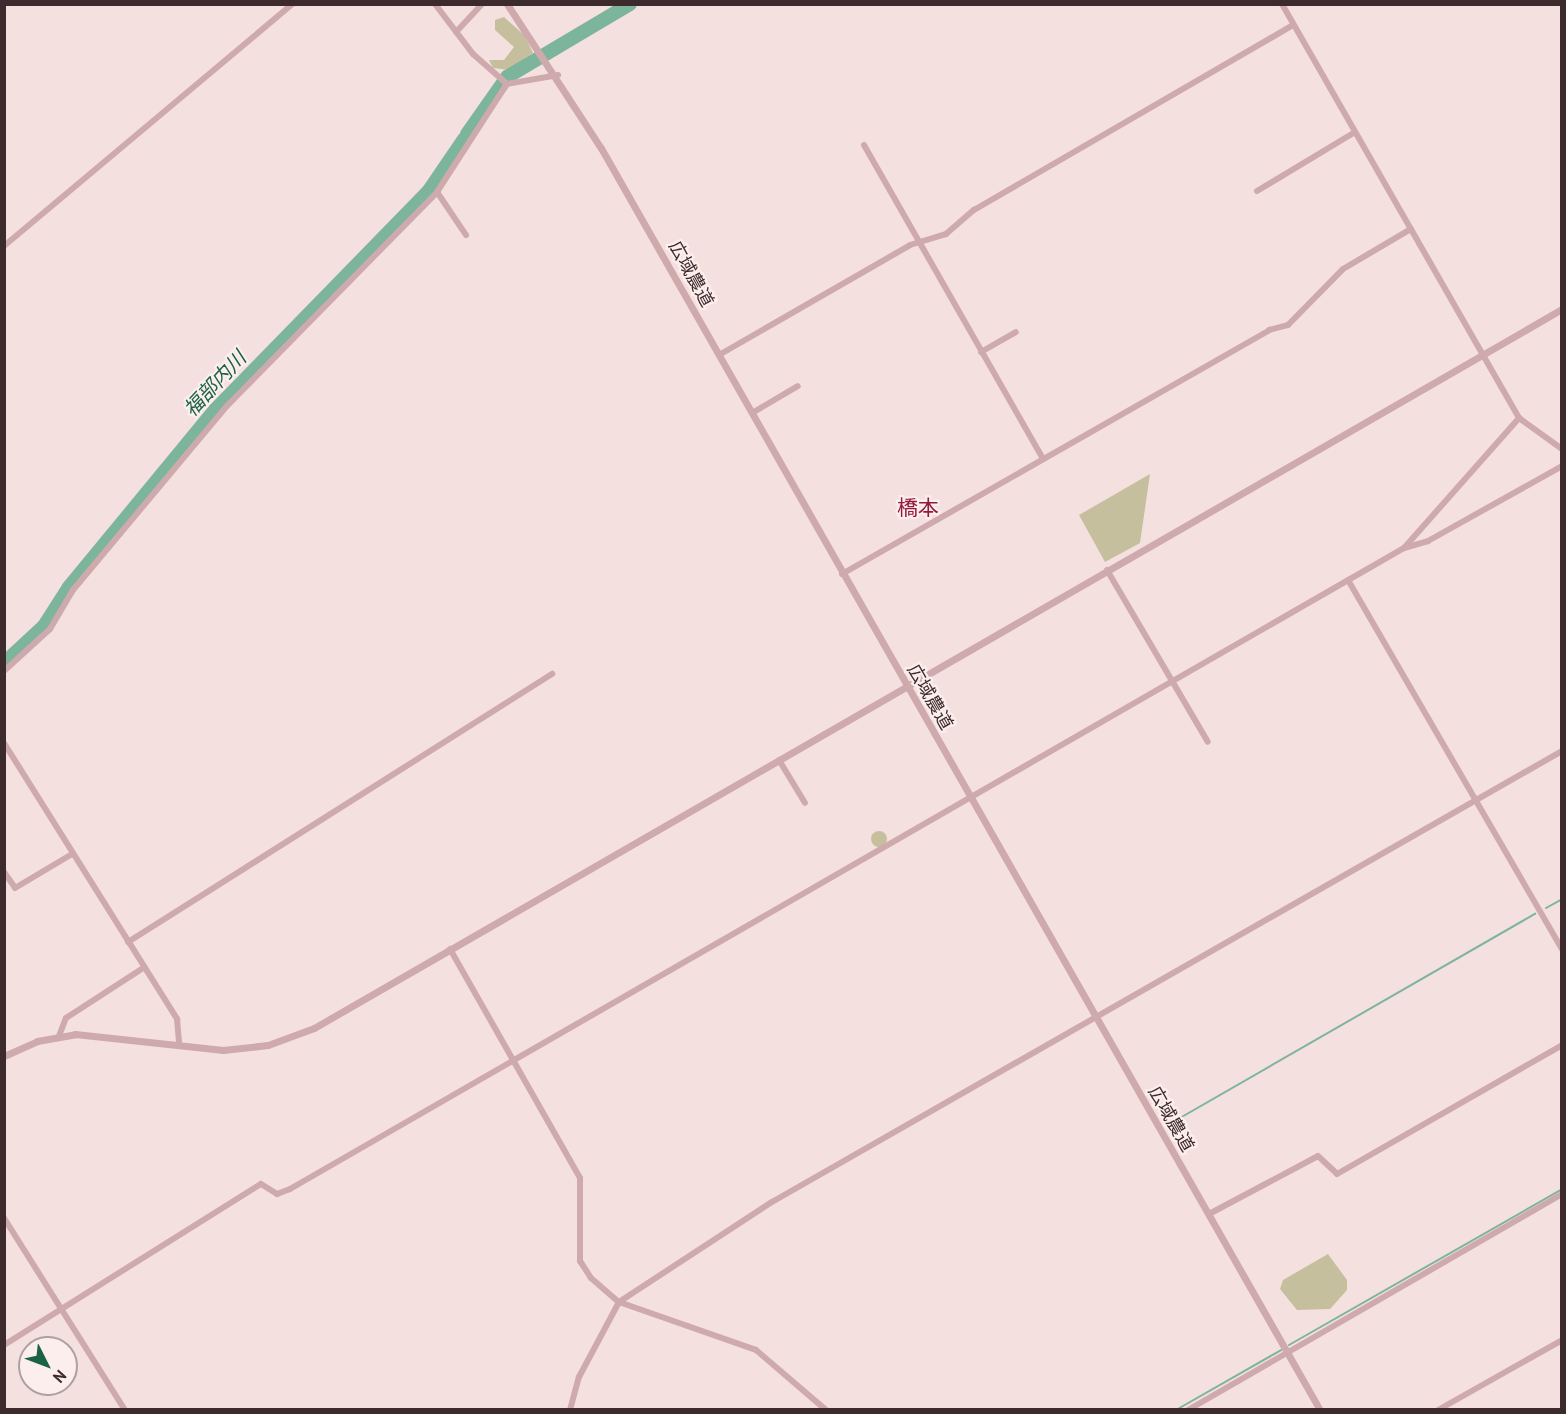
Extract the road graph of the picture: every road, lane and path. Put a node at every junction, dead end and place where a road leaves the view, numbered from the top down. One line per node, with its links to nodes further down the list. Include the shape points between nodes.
1 (292, 4): 17 (street)
2 (435, 4): 7 (street)
3 (482, 4): 7 (street)
4 (507, 4): 8 (street, 広域農道)
5 (1282, 4): 6 (street)
6 (1293, 25): 10 (street); 16 (street, via 974,210 946,234)
7 (456, 32): 9 (street)
8 (558, 75): 9 (street); 22 (street, 広域農道)
9 (507, 84): 13 (street)
10 (1355, 132): 12 (street); 14 (street)
11 (864, 145): 16 (street)
12 (1257, 191)
13 (436, 192): 15 (street); 33 (street, via 227,406 73,591 50,629)
14 (1411, 230): 21 (street); 27 (street, via 1343,269 1288,325 1269,330)
15 (466, 236)
16 (920, 244): 20 (street); 22 (street)
17 (4, 246)
18 (1562, 309): 21 (street)
19 (1016, 332): 20 (street)
20 (981, 352): 27 (street)
21 (1484, 354): 25 (street); 30 (street)
22 (719, 355): 24 (street, 広域農道)
23 (798, 386): 24 (street)
24 (752, 412): 31 (street, 広域農道)
25 (1519, 418): 26 (street); 29 (street)
26 (1562, 449)
27 (1043, 459): 31 (street)
28 (1562, 466): 29 (street, via 1428,541)
29 (1404, 548): 32 (street)
30 (1107, 570): 35 (street); 36 (street)
31 (842, 574): 36 (street, 広域農道)
32 (1347, 580): 35 (street); 42 (street)
33 (4, 671)
34 (552, 674): 46 (street)
35 (1172, 681): 37 (street); 41 (street)
36 (906, 686): 40 (street); 41 (street, 広域農道)
37 (1208, 741)
38 (4, 743): 44 (street)
39 (1562, 751): 42 (street)
40 (779, 760): 43 (street); 48 (street)
41 (969, 797): 50 (street, 広域農道); 55 (street)
42 (1477, 800): 47 (street); 50 (street)
43 (805, 803)
44 (72, 854): 45 (street, via 15,888); 46 (street)
45 (4, 872)
46 (128, 942): 49 (street)
47 (1562, 948)
48 (450, 949): 52 (street, via 289,1040 239,1049); 55 (street)
49 (143, 968): 51 (street, via 66,1018); 52 (street, via 177,1019)
50 (1096, 1017): 57 (street, 広域農道); 59 (street, via 772,1202)
51 (59, 1036): 52 (street, via 93,1033); 54 (street)
52 (179, 1044)
53 (1562, 1045): 57 (street, via 1337,1174 1318,1155)
54 (4, 1056)
55 (513, 1058): 59 (street, via 580,1178 580,1261); 60 (street, via 290,1189 278,1194 261,1184)
56 (1562, 1194): 63 (street)
57 (1209, 1214): 63 (street, 広域農道)
58 (4, 1218): 60 (street)
59 (619, 1302): 65 (street, via 579,1377); 66 (street, via 756,1350)
60 (62, 1309): 62 (street); 64 (street)
61 (1562, 1340): 69 (street)
62 (4, 1345)
63 (1287, 1352): 67 (street); 68 (street, 広域農道)
64 (125, 1410)
65 (570, 1410)
66 (826, 1410)
67 (1188, 1410)
68 (1320, 1410)
69 (1438, 1410)

